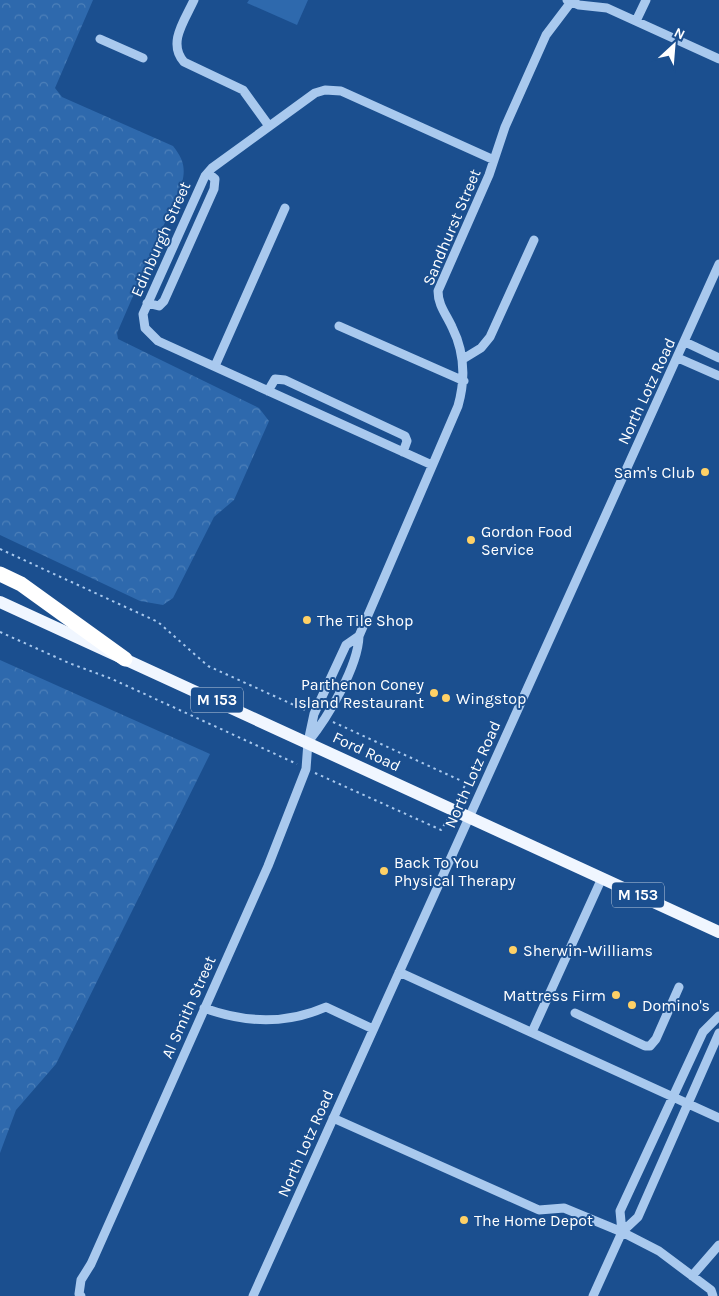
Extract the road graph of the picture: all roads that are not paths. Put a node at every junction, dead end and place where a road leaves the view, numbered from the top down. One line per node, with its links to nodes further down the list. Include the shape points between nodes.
1 (194, 0): 8 (street, via 176,40 178,55 184,62 244,90)
2 (646, 0): 4 (street)
3 (569, 1): 4 (street, via 607,8); 9 (street, Sandhurst Street, via 546,36)
4 (636, 22): 7 (street)
5 (100, 38): 6 (street)
6 (143, 58)
7 (719, 58)
8 (270, 126): 9 (street, Edinburgh Street, via 315,93 335,90); 10 (street, Edinburgh Street)
9 (494, 160): 19 (street, Sandhurst Street, via 438,291 440,305)
10 (208, 173): 14 (street, Edinburgh Street); 14 (street, via 215,179 214,189 168,293 159,306)
11 (285, 208): 20 (street)
12 (534, 240): 19 (street, via 490,337 482,348)
13 (719, 264): 16 (street, North Lotz Road)
14 (147, 303): 20 (street, Edinburgh Street, via 143,320 150,335)
15 (339, 326): 22 (street)
16 (685, 342): 17 (street, North Lotz Road); 18 (street)
17 (678, 358): 21 (street); 31 (street, North Lotz Road)
18 (719, 358)
19 (463, 359): 22 (street, Sandhurst Street)
20 (215, 366): 23 (street, Edinburgh Street)
21 (719, 376)
22 (464, 381): 25 (street, Sandhurst Street, via 458,406)
23 (268, 391): 24 (street, Edinburgh Street); 24 (street, via 275,379 285,380 405,436)
24 (403, 452): 25 (street, Edinburgh Street)
25 (432, 465): 28 (street, Sandhurst Street)
26 (0, 574): 29 (highway, via 21,584)
27 (0, 602): 29 (main road, Ford Road / M 153)
28 (358, 636): 30 (street, Sandhurst Street, via 358,650 327,720); 30 (street, Sandhurst Street, via 346,644 314,714)
29 (125, 659): 30 (main road, Ford Road / M 153)
30 (308, 742): 31 (main road, Ford Road / M 153); 36 (street, Al Smith Street, via 306,769 268,866)
31 (470, 817): 32 (main road, Ford Road / M 153); 34 (street, North Lotz Road)
32 (602, 878): 33 (main road, Ford Road / M 153); 40 (street)
33 (719, 932)
34 (399, 972): 39 (street, North Lotz Road); 40 (street)
35 (679, 987): 37 (street, via 650,1046)
36 (204, 1008): 39 (street, via 234,1018 263,1021 286,1019 326,1007); 49 (street, Al Smith Street, via 91,1264 81,1280)
37 (575, 1013)
38 (719, 1016): 42 (street, via 703,1032)
39 (373, 1029): 44 (street, North Lotz Road)
40 (532, 1032): 42 (street)
41 (719, 1033): 43 (street)
42 (673, 1096): 43 (street); 46 (street, via 620,1211)
43 (689, 1104): 45 (street); 46 (street, via 638,1217)
44 (333, 1118): 46 (street, via 538,1210 564,1208); 50 (street, North Lotz Road)
45 (719, 1118)
46 (622, 1232): 48 (street, via 659,1251); 51 (street)
47 (719, 1245): 48 (street)
48 (692, 1276): 52 (street, via 711,1290)
49 (81, 1296)
50 (253, 1296)
51 (593, 1296)
52 (713, 1296)

